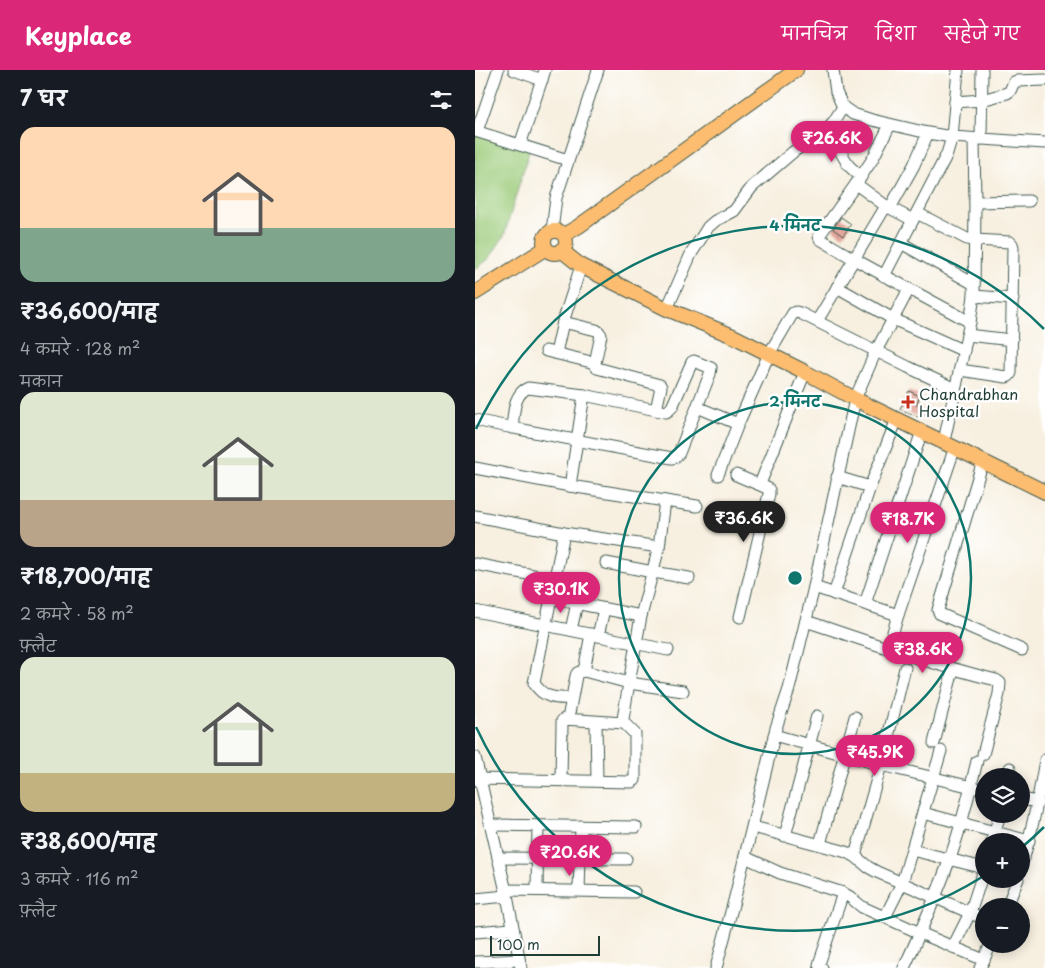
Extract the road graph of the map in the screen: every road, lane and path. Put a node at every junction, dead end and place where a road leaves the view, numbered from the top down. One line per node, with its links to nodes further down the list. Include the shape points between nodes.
1 (498, 70): 15 (street)
2 (514, 70): 8 (street)
3 (598, 70): 21 (street)
4 (796, 70): 27 (main road, via 579,226)
5 (833, 70): 12 (street, via 836,92)
6 (958, 70): 11 (street)
7 (982, 70): 10 (street)
8 (543, 75): 20 (street)
9 (1045, 80): 10 (street, via 1017,81 1007,93)
10 (982, 100): 11 (street); 18 (street)
11 (955, 102): 17 (street)
12 (843, 107): 13 (street, via 853,114); 14 (street)
13 (890, 125): 16 (street); 22 (street)
14 (827, 129): 22 (street); 41 (street, via 793,152 752,187 734,211 708,227 691,254)
15 (476, 131): 20 (street)
16 (928, 133): 17 (street); 25 (street, via 914,165)
17 (951, 137): 18 (street); 26 (street, via 947,154)
18 (978, 139): 19 (street); 24 (street)
19 (1045, 143)
20 (519, 145): 21 (street)
21 (568, 160): 27 (street, via 556,198)
22 (858, 181): 25 (street); 32 (street, via 819,236)
23 (1029, 201): 24 (street)
24 (975, 202): 28 (street)
25 (888, 207): 26 (street); 32 (street)
26 (915, 217): 28 (street); 29 (street)
27 (558, 233): 30 (main road, via 545,236); 31 (main road, via 566,243)
28 (975, 240): 35 (street); 40 (street, via 1013,244)
29 (901, 243): 34 (street); 35 (street)
30 (546, 248): 31 (main road, via 553,252); 38 (main road)
31 (561, 250): 33 (main road)
32 (854, 259): 34 (street); 36 (street)
33 (581, 266): 41 (main road); 43 (street)
34 (884, 276): 37 (street)
35 (974, 284): 39 (street)
36 (837, 287): 42 (street); 44 (street)
37 (909, 289): 42 (street); 45 (street)
38 (475, 293)
39 (973, 296): 40 (street); 45 (street)
40 (1013, 299): 47 (street)
41 (667, 309): 50 (main road)
42 (893, 319): 48 (street); 49 (street)
43 (563, 322): 51 (street, via 599,332); 51 (street, via 551,352)
44 (817, 322): 48 (street); 50 (street, via 793,313)
45 (970, 322): 46 (street)
46 (967, 335): 47 (street); 49 (street)
47 (1013, 340): 52 (street, via 1009,376)
48 (876, 351): 54 (street); 56 (street)
49 (964, 352): 52 (street)
50 (769, 354): 53 (main road); 61 (street)
51 (595, 363): 58 (street, via 597,368 660,385)
52 (960, 370): 54 (street)
53 (805, 372): 56 (main road); 71 (street)
54 (955, 389): 65 (street)
55 (584, 395): 58 (street); 62 (street, via 523,390 517,400); 64 (street)
56 (855, 399): 59 (main road); 70 (street)
57 (697, 407): 58 (street, via 711,368 694,361 672,407 666,412); 61 (street); 64 (street, via 679,452 672,458)
58 (656, 410)
59 (897, 419): 63 (main road); 73 (street)
60 (475, 420): 62 (street)
61 (738, 424): 68 (street)
62 (511, 428): 64 (street)
63 (922, 431): 65 (main road); 89 (street)
64 (577, 440): 72 (street)
65 (949, 444): 66 (main road); 92 (street)
66 (983, 461): 74 (main road); 102 (street, via 938,610 940,614)
67 (475, 468): 72 (street)
68 (718, 475)
69 (736, 475): 71 (street)
70 (837, 477): 73 (street); 85 (street)
71 (760, 484): 94 (street, via 769,490 769,494)
72 (570, 486): 75 (street)
73 (870, 487): 86 (street)
74 (1045, 492)
75 (665, 501): 76 (street); 79 (street)
76 (697, 506)
77 (475, 516): 78 (street)
78 (564, 533): 79 (street); 84 (street)
79 (659, 547): 82 (street)
80 (475, 564): 84 (street)
81 (606, 564): 82 (street)
82 (653, 572): 83 (street); 93 (street)
83 (689, 578)
84 (554, 579): 87 (street)
85 (814, 587): 86 (street); 95 (street)
86 (834, 594): 89 (street)
87 (550, 598): 88 (street); 96 (street)
88 (577, 603): 90 (street); 97 (street)
89 (865, 604): 92 (street)
90 (604, 609): 93 (street); 98 (street)
91 (475, 611): 96 (street)
92 (898, 615): 100 (street)
93 (641, 616): 99 (street)
94 (740, 617)
95 (806, 620): 100 (street); 114 (street)
96 (545, 625): 97 (street); 108 (street, via 534,683 552,698)
97 (571, 630): 98 (street)
98 (594, 635): 99 (street); 105 (street)
99 (636, 643): 101 (street); 106 (street)
100 (888, 649): 104 (street)
101 (668, 650)
102 (1022, 650)
103 (905, 668): 119 (street)
104 (953, 670): 120 (street); 124 (street, via 1000,683)
105 (584, 671): 106 (street); 108 (street, via 577,673)
106 (629, 683): 107 (street); 113 (street)
107 (683, 692)
108 (571, 698): 111 (street)
109 (817, 716): 115 (street)
110 (855, 717): 116 (street)
111 (568, 719): 112 (street); 122 (street, via 564,719 562,725)
112 (597, 722): 113 (street); 123 (street)
113 (623, 723): 123 (street, via 635,734 635,780)
114 (774, 736): 115 (street); 135 (street)
115 (809, 746): 116 (street); 137 (street)
116 (845, 755): 119 (street); 139 (street)
117 (475, 758): 121 (street)
118 (1045, 760): 127 (street)
119 (881, 764): 120 (street); 141 (street)
120 (934, 778): 124 (street); 128 (street)
121 (478, 779): 122 (street); 130 (street)
122 (561, 780): 123 (street)
123 (597, 781)
124 (970, 787): 125 (street); 131 (street)
125 (975, 788)
126 (1030, 801): 127 (street)
127 (1038, 802): 138 (street)
128 (923, 813): 131 (street); 140 (street)
129 (475, 815): 130 (street)
130 (489, 820): 132 (street); 143 (street)
131 (961, 823): 136 (street); 147 (street)
132 (538, 826): 133 (street); 144 (street)
133 (581, 826): 134 (street); 145 (street)
134 (636, 827)
135 (753, 827): 137 (street); 142 (street)
136 (985, 833)
137 (785, 836): 139 (street)
138 (1030, 837)
139 (820, 844): 141 (street)
140 (912, 850): 147 (street); 149 (street)
141 (855, 856): 149 (street, via 868,867)
142 (745, 857): 155 (street); 168 (street)
143 (498, 858): 144 (street); 154 (street)
144 (538, 858): 145 (street); 151 (street)
145 (580, 858): 146 (street); 152 (street)
146 (626, 859)
147 (949, 859): 148 (street); 156 (street)
148 (975, 866)
149 (902, 883): 156 (street); 160 (street)
150 (978, 888): 158 (street)
151 (537, 890): 152 (street); 154 (street)
152 (579, 890): 153 (street)
153 (634, 892)
154 (506, 893): 157 (street); 161 (street)
155 (843, 893): 160 (street); 169 (street, via 820,961)
156 (935, 898): 158 (street); 163 (street)
157 (475, 899)
158 (970, 913): 159 (street); 164 (street)
159 (975, 915)
160 (885, 917): 163 (street)
161 (513, 929): 162 (street); 166 (street)
162 (475, 932)
163 (920, 933): 164 (street); 170 (street)
164 (953, 947): 167 (street)
165 (475, 962): 166 (street)
166 (520, 964)
167 (982, 964)
168 (716, 968)
169 (822, 968)
170 (904, 968)

